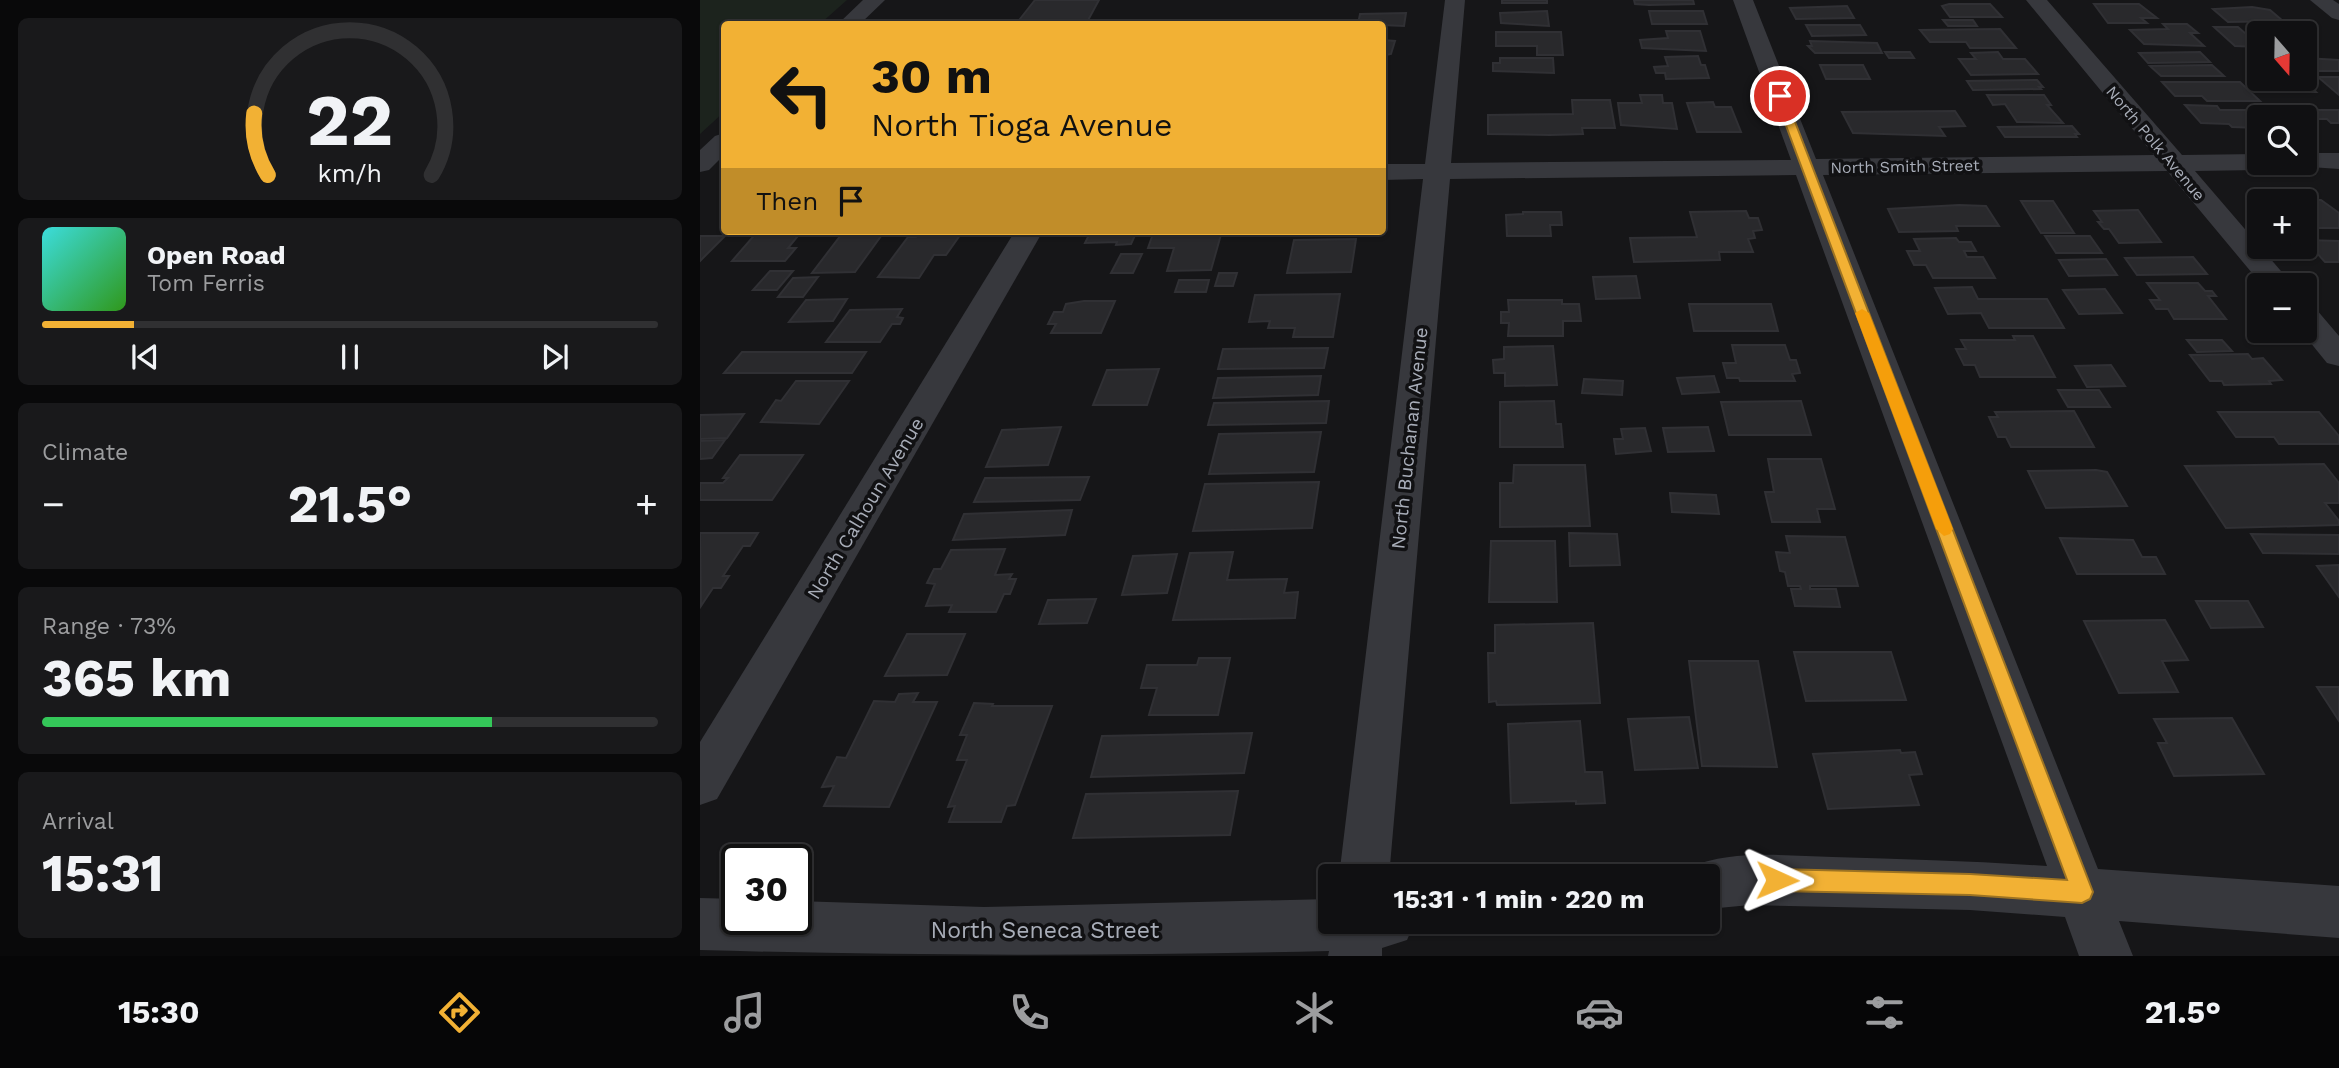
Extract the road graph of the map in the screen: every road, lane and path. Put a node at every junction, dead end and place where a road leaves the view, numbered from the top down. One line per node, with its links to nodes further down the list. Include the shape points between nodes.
1 (875, 0): 7 (street)
2 (1455, 0): 15 (street, North Buchanan Avenue)
3 (1743, 0): 14 (street)
4 (2036, 0): 12 (street, North Polk Avenue)
5 (2320, 0): 6 (street)
6 (2339, 14)
7 (851, 21)
8 (721, 144): 13 (street)
9 (2339, 161): 11 (street)
10 (2247, 162): 12 (street, North Smith Street)
11 (2317, 162)
12 (2172, 163): 14 (street, North Smith Street); 20 (street, North Polk Avenue)
13 (700, 164)
14 (1806, 167): 15 (street, North Smith Street); 26 (street)
15 (1436, 171): 16 (street, North Smith Street); 24 (street, North Buchanan Avenue)
16 (1386, 172)
17 (721, 179): 18 (street)
18 (700, 180)
19 (1027, 235): 23 (street, North Calhoun Avenue)
20 (2268, 273)
21 (2317, 330): 22 (street)
22 (2339, 356)
23 (700, 784)
24 (1370, 864)
25 (1720, 883): 26 (street, via 1803,880)
26 (2082, 892): 27 (street); 30 (street)
27 (2339, 912)
28 (1318, 923): 29 (street, North Seneca Street, via 984,933)
29 (700, 924)
30 (2106, 956)

